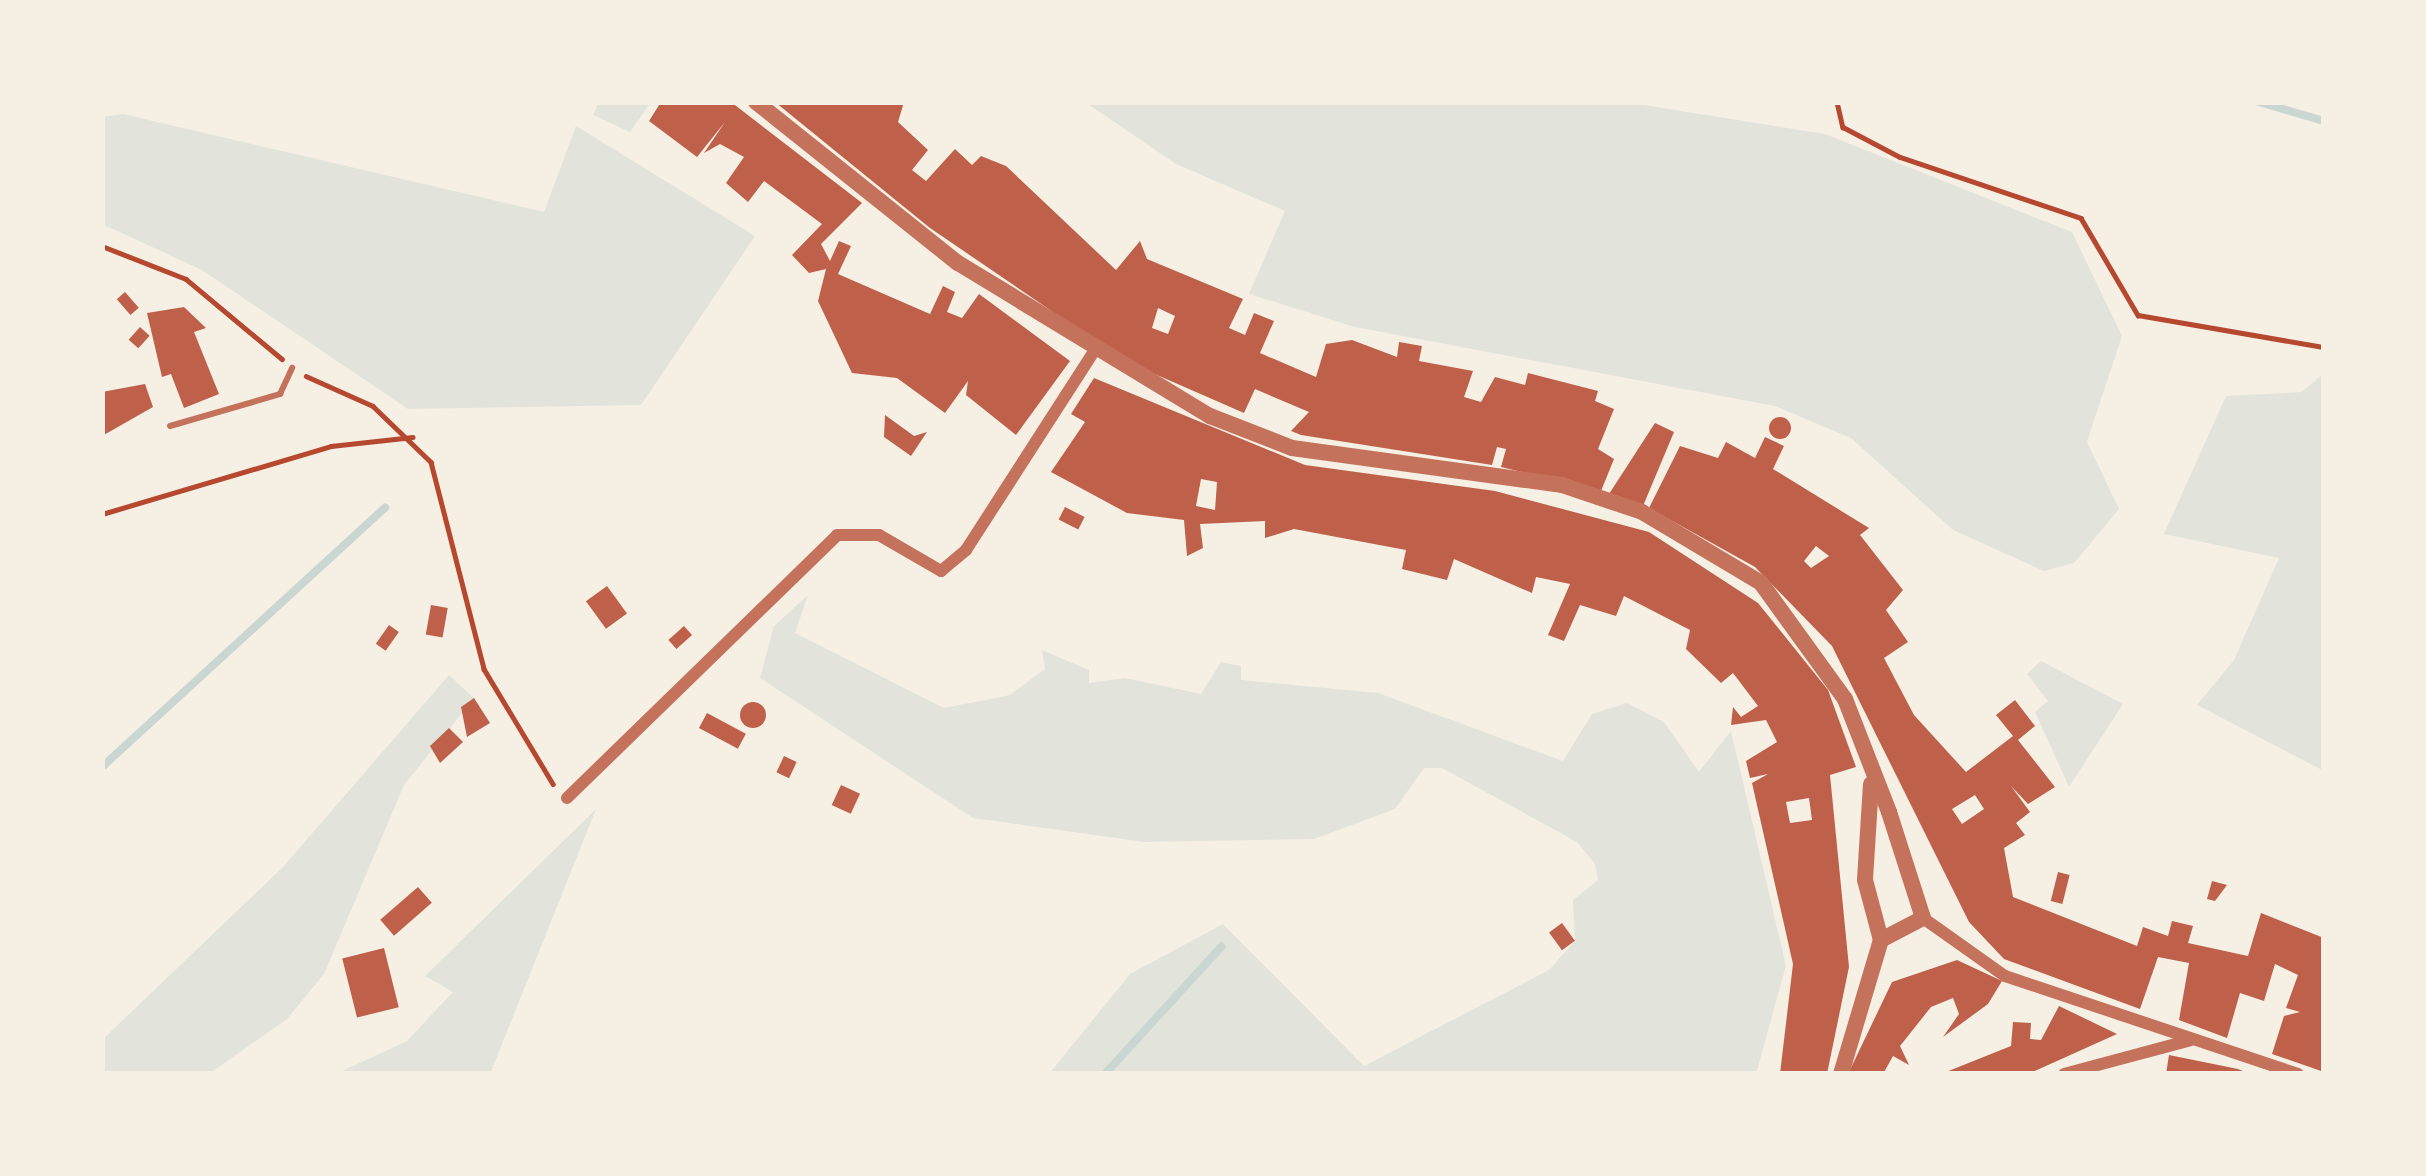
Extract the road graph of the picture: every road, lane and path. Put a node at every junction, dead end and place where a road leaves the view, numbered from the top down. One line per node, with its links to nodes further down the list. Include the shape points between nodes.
1 (756, 102): 5 (street, via 905,225)
2 (1837, 102): 4 (path, via 1843,127 1900,157 2081,218 2138,316)
3 (102, 246): 6 (path, via 186,279)
4 (2324, 347)
5 (1093, 353): 10 (street, via 1261,439 1562,485 1720,552 1801,627 1845,699); 11 (street, via 965,550 941,571 856,527 836,535)
6 (292, 368): 7 (lane, via 280,394); 8 (path)
7 (170, 426)
8 (413, 437): 9 (path, via 331,446); 11 (path, via 431,462 501,713)
9 (102, 514)
10 (1871, 784): 12 (street); 13 (street, via 1865,880)
11 (567, 798)
12 (1923, 917): 13 (street); 14 (street, via 2005,976)
13 (1881, 940): 15 (street)
14 (2192, 1039): 16 (street); 17 (street)
15 (1841, 1074)
16 (2064, 1074)
17 (2297, 1074)

